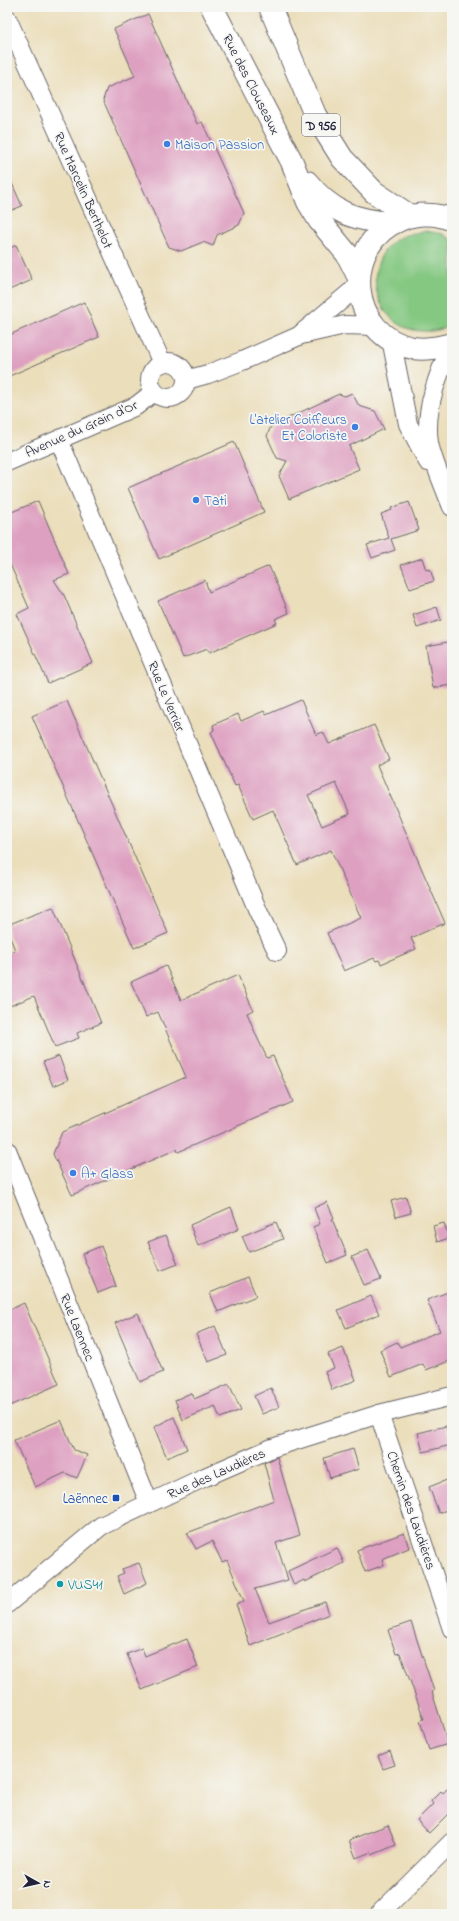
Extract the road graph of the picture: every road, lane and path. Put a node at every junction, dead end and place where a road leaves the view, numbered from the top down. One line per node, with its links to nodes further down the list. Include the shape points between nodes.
1 (212, 7): 4 (main road, Rue des Clouseaux)
2 (270, 7): 5 (main road, D 956, via 315,115 342,158)
3 (7, 18): 11 (street, Rue Marcelin Berthelot)
4 (292, 162): 5 (main road, Rue des Clouseaux, via 322,200 338,211 358,218); 7 (main road, Rue des Clouseaux, via 308,202 347,254)
5 (401, 220): 6 (main road, Rue des Clouseaux, via 425,214); 7 (main road, via 378,234 367,249)
6 (452, 220)
7 (358, 279): 8 (main road, via 360,300); 9 (street, via 352,291)
8 (383, 333): 9 (street, via 345,325); 10 (main road, via 413,348 434,349); 16 (street, via 408,424 427,461)
9 (301, 334): 12 (street, via 242,361)
10 (452, 344): 16 (street, via 439,372 430,410 429,443)
11 (162, 363): 12 (street, via 176,364 182,368); 13 (street, via 151,373 150,383)
12 (186, 380): 13 (street, via 182,393 176,397 161,397)
13 (154, 392): 14 (street, Avenue du Grain d'Or, via 136,406)
14 (59, 440): 15 (street, Avenue du Grain d'Or); 18 (street, Rue Le Verrier)
15 (7, 462)
16 (444, 486): 17 (street)
17 (452, 507)
18 (277, 951)
19 (7, 1150): 22 (street, Rue Laennec)
20 (452, 1396): 21 (street, Rue des Laudières)
21 (379, 1414): 22 (street, Rue des Laudières, via 272,1448); 24 (street, Chemin des Laudières)
22 (149, 1503): 23 (street, Rue des Laudières, via 101,1526)
23 (7, 1604)
24 (452, 1629)
25 (452, 1842): 26 (street)
26 (380, 1913)

